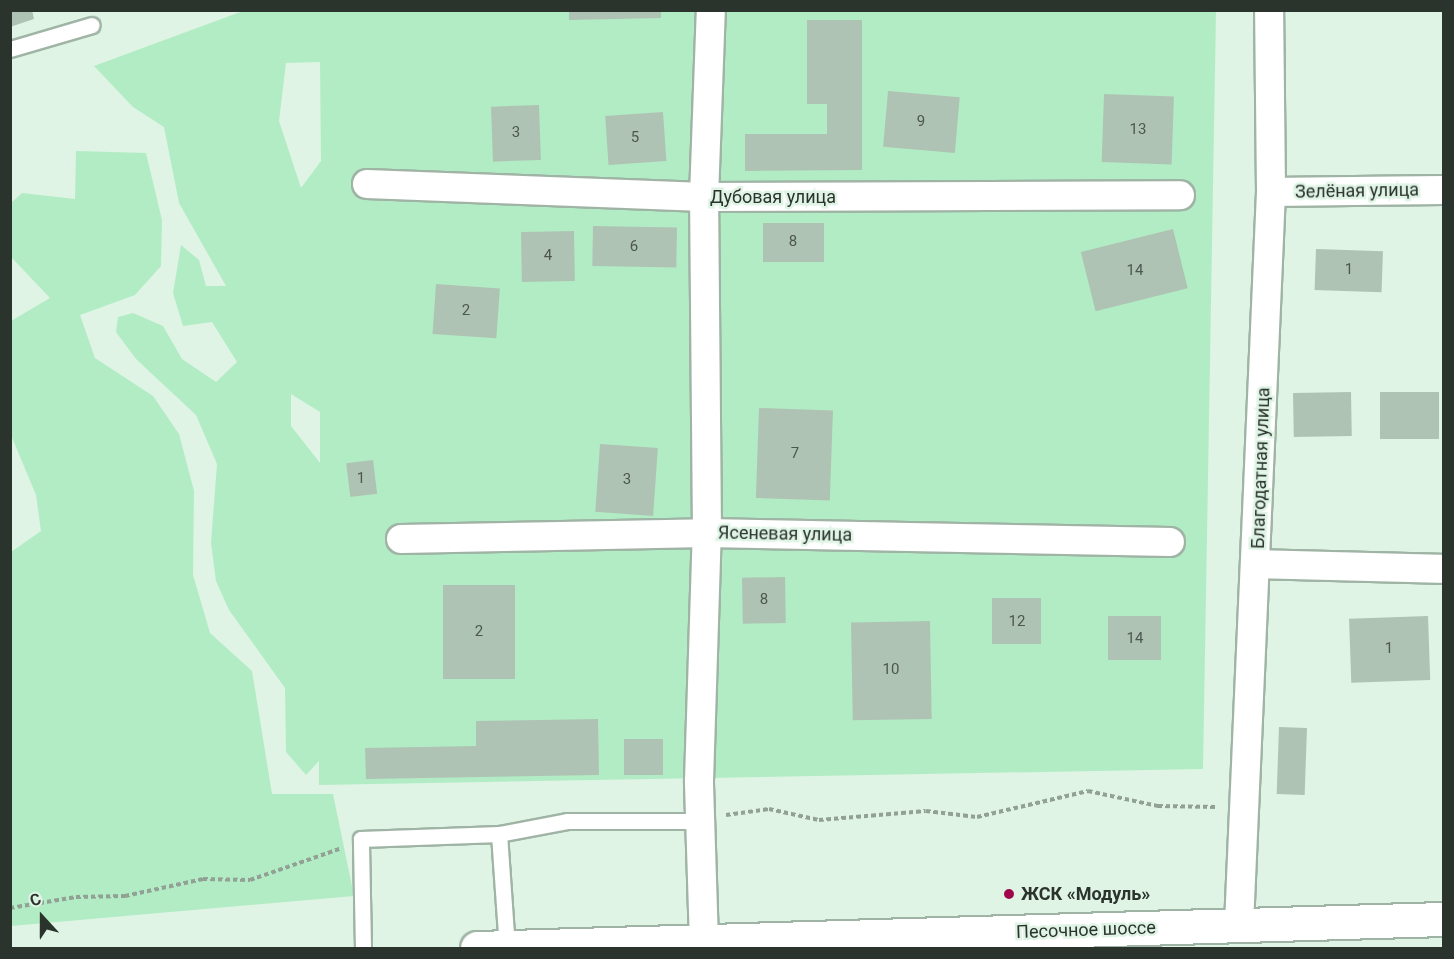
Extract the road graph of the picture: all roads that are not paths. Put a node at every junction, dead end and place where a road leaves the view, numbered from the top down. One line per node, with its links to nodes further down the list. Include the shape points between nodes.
1 (711, 10): 9 (street)
2 (1269, 10): 7 (street, Благодатная улица)
3 (92, 25): 4 (lane)
4 (10, 50)
5 (367, 184): 9 (street, Дубовая улица)
6 (1443, 190): 7 (street, Зелёная улица)
7 (1271, 192): 13 (street, Благодатная улица)
8 (1180, 195): 9 (street, Дубовая улица)
9 (704, 197): 10 (street)
10 (707, 533): 11 (street, Ясеневая улица); 12 (street, Ясеневая улица); 15 (street)
11 (400, 539)
12 (1170, 542)
13 (1257, 564): 14 (street); 18 (street, Благодатная улица)
14 (1443, 569)
15 (699, 821): 16 (lane, via 567,821); 21 (street)
16 (499, 834): 22 (lane, via 361,839); 23 (lane)
17 (1443, 919): 18 (main road, Песочное шоссе)
18 (1239, 925): 19 (main road, Песочное шоссе)
19 (1171, 938): 21 (main road, Песочное шоссе)
20 (651, 946): 21 (main road, Песочное шоссе); 23 (main road, Песочное шоссе)
21 (705, 946)
22 (363, 948)
23 (492, 948)

